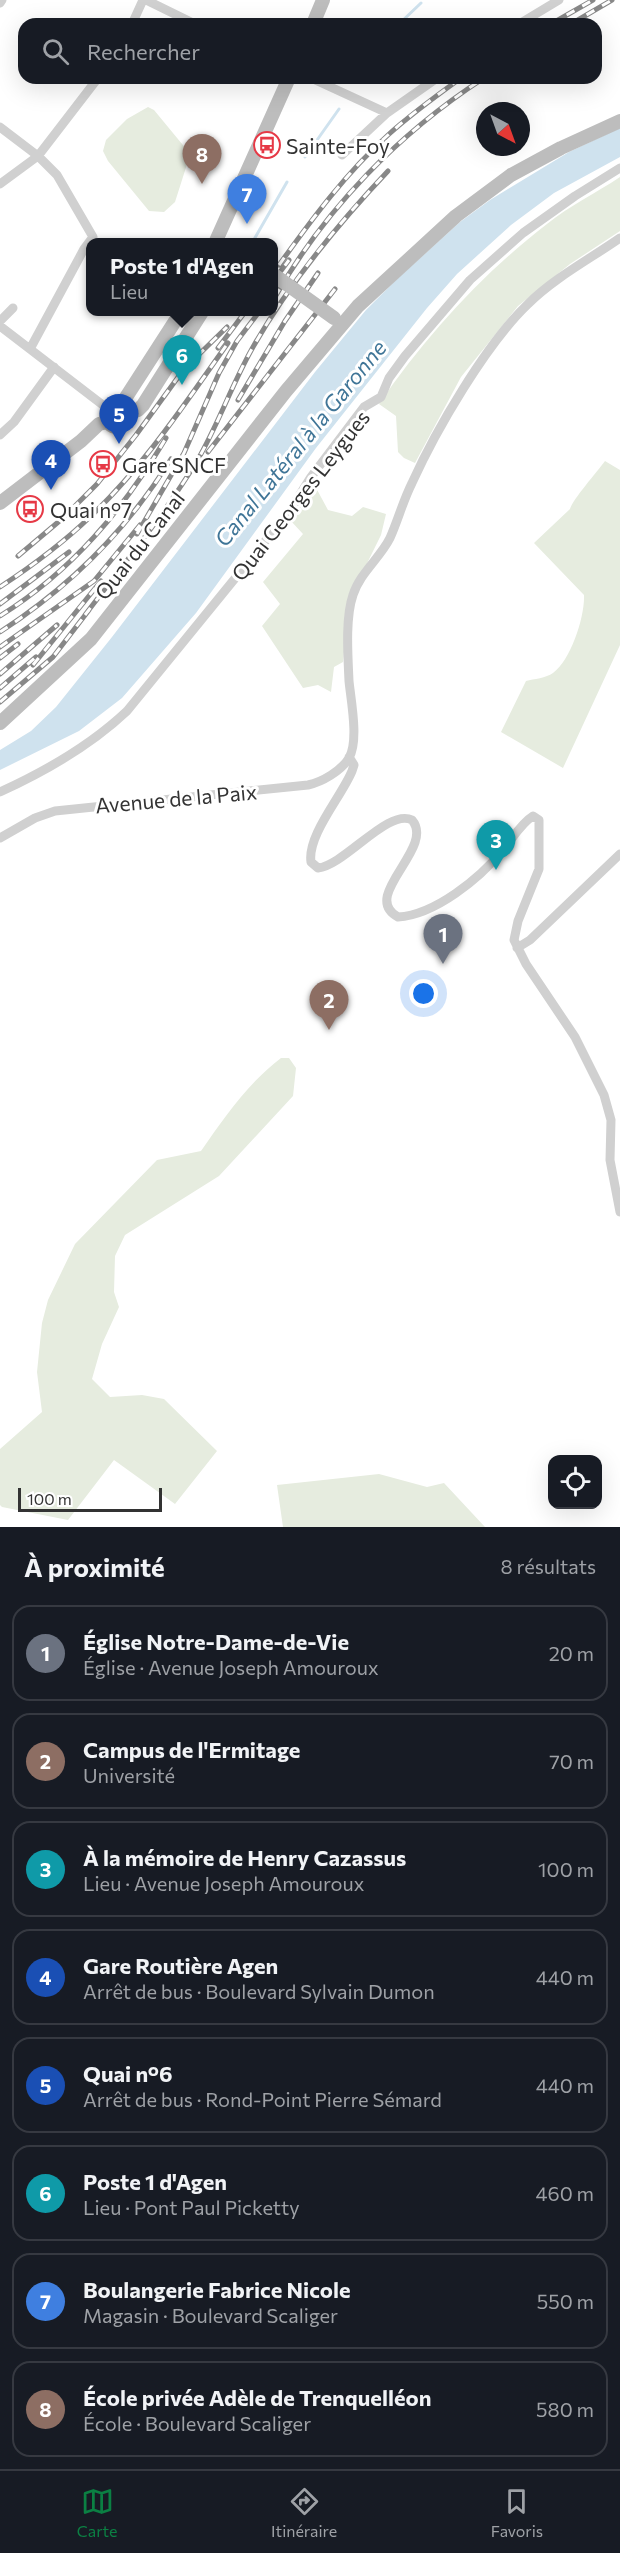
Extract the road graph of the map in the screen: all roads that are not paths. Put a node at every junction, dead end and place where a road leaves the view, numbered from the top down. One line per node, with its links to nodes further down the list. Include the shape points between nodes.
1 (145, 0): 4 (street); 5 (street)
2 (323, 0): 6 (street)
3 (559, 0): 7 (street)
4 (135, 18)
5 (182, 18)
6 (316, 18)
7 (529, 18)
8 (93, 84): 16 (street)
9 (286, 84): 20 (street)
10 (324, 84): 12 (street)
11 (428, 84): 12 (street)
12 (387, 113): 15 (street)
13 (620, 121): 28 (street, via 512,175 430,234)
14 (0, 127): 16 (street)
15 (342, 155)
16 (38, 156): 18 (street); 19 (street, via 57,175)
17 (620, 168): 38 (street, Quai Georges Leygues, via 524,233 470,280 437,316 389,378 381,397 364,407 289,512 127,711 91,742)
18 (0, 184)
19 (92, 238)
20 (217, 238)
21 (620, 238): 37 (street, via 532,299 509,325 435,438 409,488 389,540 356,587 351,601 348,651 353,725)
22 (86, 246): 30 (street)
23 (278, 279): 28 (street, bridge)
24 (13, 308): 27 (street)
25 (178, 316): 33 (street)
26 (200, 316): 33 (street, via 140,408)
27 (0, 321)
28 (338, 321): 32 (street); 32 (street, Quai du Canal, via 320,346 320,352)
29 (0, 326): 30 (street)
30 (30, 349): 31 (street)
31 (54, 367): 33 (street); 34 (street)
32 (286, 392): 36 (street, Quai du Canal, via 91,639)
33 (116, 412): 35 (street)
34 (0, 435)
35 (0, 503)
36 (0, 723)
37 (350, 753): 39 (street, Avenue de la Paix, via 328,776 314,783 55,811); 41 (street, via 352,771 323,823 311,850 311,862 318,868 331,866 386,825 404,818 412,820 417,828 416,840 386,900 398,917 406,916 474,882 527,820 537,817 539,869 514,933)
38 (0, 792)
39 (0, 838)
40 (620, 854): 41 (street)
41 (517, 948): 42 (street, via 589,1062)
42 (616, 1129): 43 (street, via 610,1160)
43 (620, 1212)

